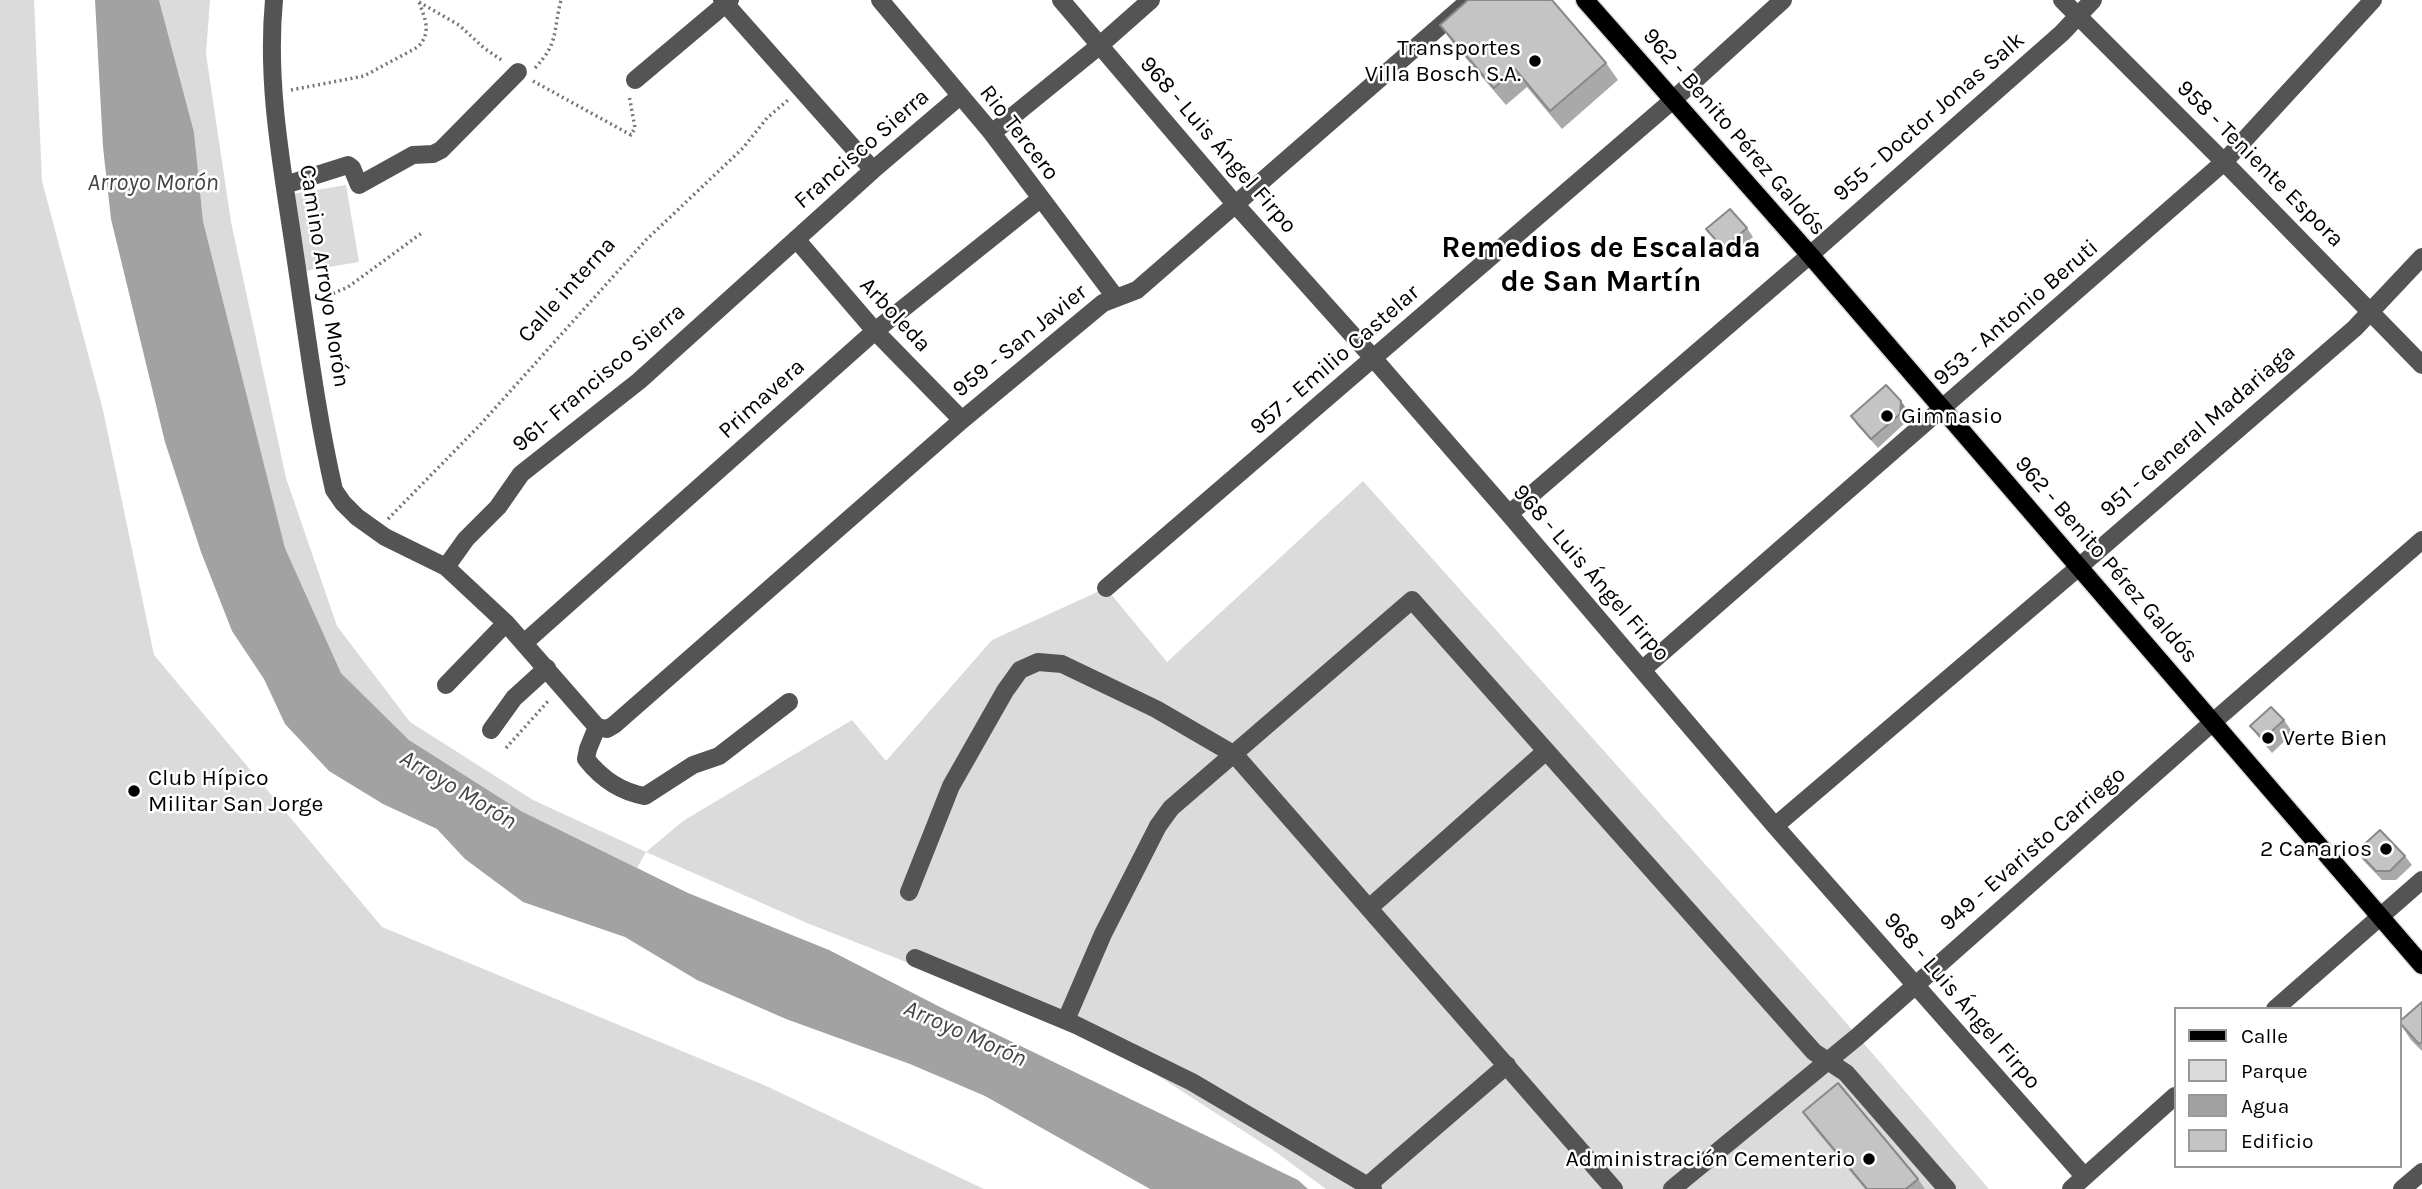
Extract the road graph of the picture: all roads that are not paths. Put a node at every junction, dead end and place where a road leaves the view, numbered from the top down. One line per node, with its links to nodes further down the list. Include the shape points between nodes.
1 (274, 0): 21 (street, Camino Arroyo Morón, via 273,94)
2 (880, 0): 16 (street, Rio Tercero)
3 (1061, 0): 13 (street, 968 - Luis Ángel Firpo)
4 (1151, 0): 13 (street)
5 (1470, 0): 23 (street, 959 - San Javier)
6 (1585, 0): 17 (main road, 962 - Benito Pérez Galdós)
7 (1783, 0): 17 (street, 957 - Emilio Castelar)
8 (2062, 0): 12 (street, 958 - Teniente Espora)
9 (2093, 0): 12 (street, 955 - Doctor Jonas Salk)
10 (2373, 0): 19 (street, 953 - Antonio Beruti)
11 (727, 1): 15 (street); 20 (street)
12 (2078, 16): 19 (street, 958 - Teniente Espora); 25 (street, 955 - Doctor Jonas Salk)
13 (1099, 46): 18 (street); 23 (street, 968 - Luis Ángel Firpo)
14 (522, 74): 21 (street, via 433,154 413,155 359,185 348,165)
15 (635, 80)
16 (960, 96): 18 (street, Rio Tercero); 20 (street, Francisco Sierra)
17 (1673, 100): 25 (main road, 962 - Benito Pérez Galdós); 30 (street, 957 - Emilio Castelar)
18 (992, 132): 22 (street, Rio Tercero)
19 (2224, 162): 28 (street, 958 - Teniente Espora); 32 (street, 953 - Antonio Beruti)
20 (873, 170): 24 (street, Francisco Sierra)
21 (285, 185): 36 (street, Camino Arroyo Morón, via 334,490 357,517)
22 (1040, 199): 27 (street, Rio Tercero); 29 (street, Primavera)
23 (1236, 205): 27 (street, 959 - San Javier, via 1137,290); 30 (street, 968 - Luis Ángel Firpo)
24 (796, 239): 29 (street, Arboleda); 36 (street, 961- Francisco Sierra, via 639,381 521,474)
25 (1810, 255): 32 (main road, 962 - Benito Pérez Galdós); 34 (street, 955 - Doctor Jonas Salk)
26 (2422, 257): 28 (street, 951 - General Madariaga)
27 (1116, 298): 33 (street, 959 - San Javier, via 1103,303)
28 (2371, 312): 31 (street, 958 - Teniente Espora); 37 (street, 951 - General Madariaga)
29 (875, 331): 33 (street, Arboleda); 40 (street, Primavera)
30 (1374, 359): 34 (street, 968 - Luis Ángel Firpo); 38 (street, 957 - Emilio Castelar)
31 (2422, 365)
32 (1943, 410): 37 (main road, 962 - Benito Pérez Galdós); 42 (street, 953 - Antonio Beruti)
33 (962, 420): 46 (street, 959 - San Javier, via 624,716)
34 (1509, 514): 42 (street, 968 - Luis Ángel Firpo)
35 (2422, 540): 45 (street, 949 - Evaristo Carriego)
36 (446, 566): 39 (street)
37 (2079, 567): 45 (main road, 962 - Benito Pérez Galdós); 50 (street, 951 - General Madariaga)
38 (1106, 588)
39 (506, 623): 40 (street); 43 (street)
40 (524, 643): 41 (street)
41 (547, 668): 46 (street); 47 (street, via 514,698)
42 (1642, 670): 50 (street, 968 - Luis Ángel Firpo)
43 (446, 685)
44 (789, 702): 46 (street, via 719,756 693,765 645,796 618,788 586,759)
45 (2213, 722): 54 (main road, 962 - Benito Pérez Galdós); 57 (street, 949 - Evaristo Carriego)
46 (602, 728)
47 (491, 730)
48 (1546, 751): 49 (street, via 1412,600); 53 (street); 60 (street)
49 (1235, 755): 52 (street, via 1074,669 1038,662 1020,670 1005,691 958,774); 53 (street); 59 (street, via 1171,808 1158,825)
50 (1775, 825): 57 (street, 968 - Luis Ángel Firpo)
51 (2422, 880): 54 (street)
52 (909, 892)
53 (1369, 908): 61 (street)
54 (2380, 917): 56 (main road, 962 - Benito Pérez Galdós); 58 (street)
55 (915, 958): 59 (street)
56 (2422, 965)
57 (1915, 985): 60 (street, 949 - Evaristo Carriego); 64 (street, 968 - Luis Ángel Firpo)
58 (2277, 1007)
59 (1066, 1020): 65 (street, via 1192,1082)
60 (1826, 1061): 67 (street, 949 - Evaristo Carriego); 68 (street, via 1846,1073)
61 (1507, 1065): 65 (street); 66 (street)
62 (2174, 1097): 64 (street)
63 (2422, 1172): 69 (street)
64 (2077, 1183)
65 (1371, 1187)
66 (1614, 1189)
67 (1672, 1189)
68 (1947, 1189)
69 (2402, 1189)

